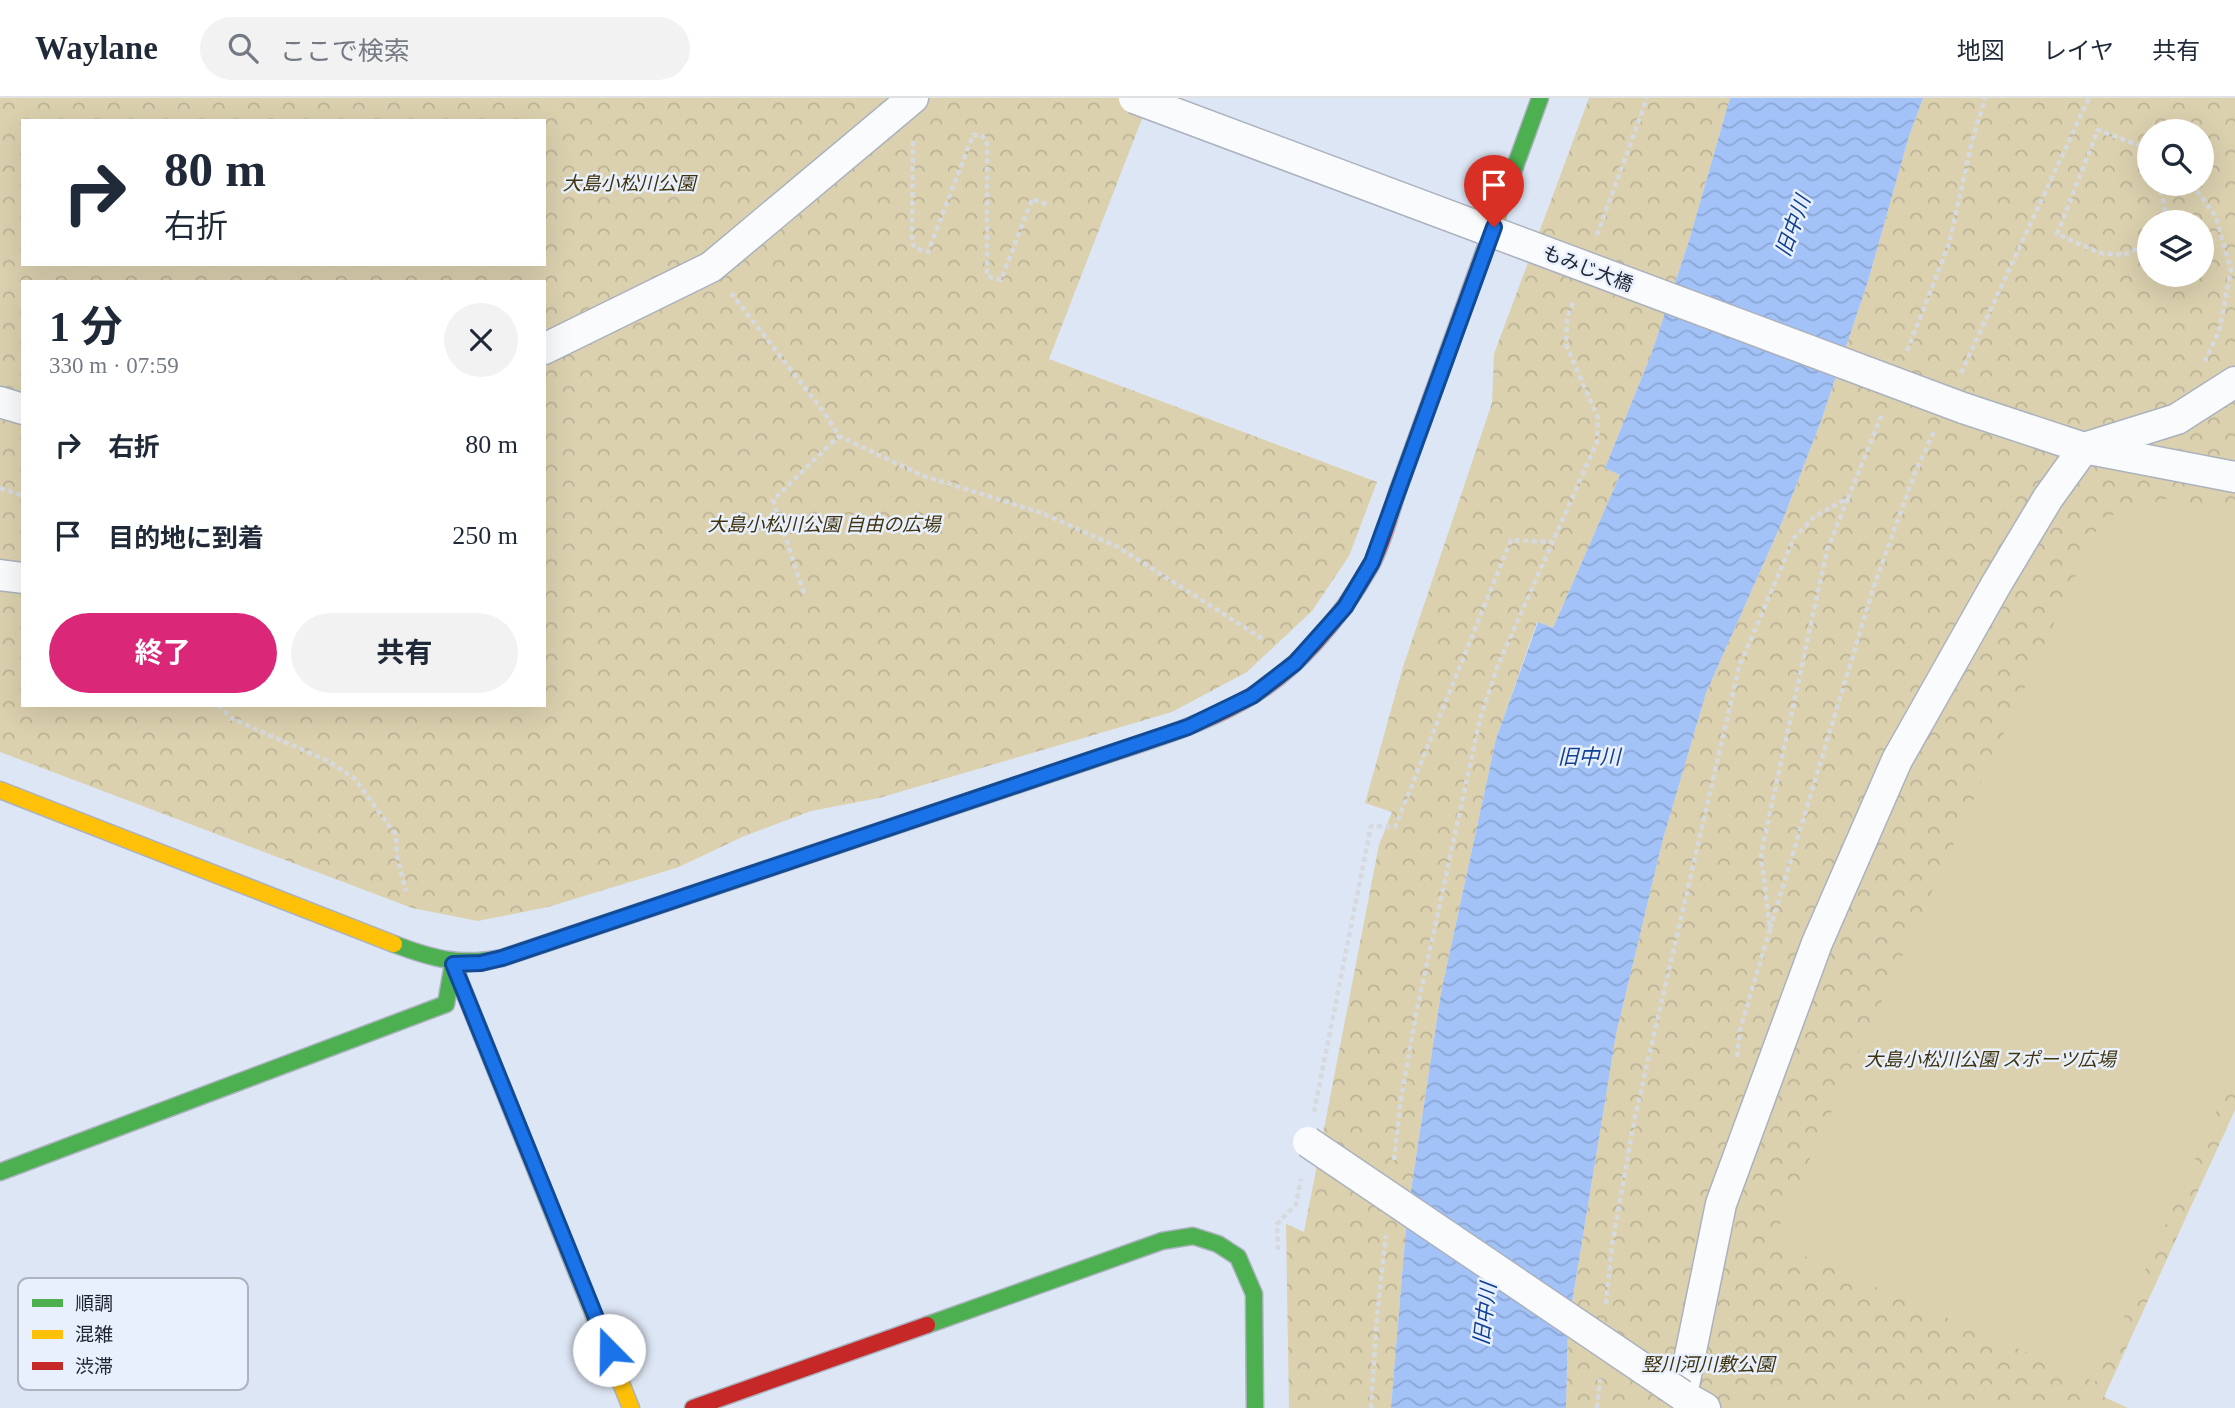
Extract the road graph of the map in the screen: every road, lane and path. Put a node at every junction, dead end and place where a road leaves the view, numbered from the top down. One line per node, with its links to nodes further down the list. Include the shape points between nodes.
1 (1134, 98): 24 (street, もみじ大橋, bridge, via 1963,408)
2 (1540, 98): 33 (street, via 1372,562 1345,607)
3 (1647, 98): 10 (path)
4 (1985, 98): 15 (path, via 1950,244)
5 (2089, 98): 17 (path)
6 (904, 106): 9 (path, via 913,137 915,248 928,252 972,135 987,141 988,276 1001,280 1032,199); 12 (street)
7 (2137, 145): 11 (path, via 2098,130 2057,234 2100,253 2124,255)
8 (2201, 196): 16 (path, via 2216,217 2231,270 2219,331)
9 (1048, 205)
10 (1595, 241)
11 (2137, 249)
12 (711, 267): 14 (street); 23 (path)
13 (1576, 293): 29 (path, via 1567,319 1566,345 1598,418 1597,442)
14 (546, 348)
15 (1904, 358)
16 (2201, 369)
17 (1959, 377)
18 (2235, 383): 24 (street, via 2177,419)
19 (0, 402): 20 (street)
20 (21, 408)
21 (1884, 409): 28 (path)
22 (1936, 426): 37 (path, via 1874,586)
23 (839, 436): 32 (path, via 773,500); 33 (path, via 920,475 1042,513 1118,547 1250,629)
24 (2084, 448): 25 (street, もみじ大橋); 47 (street, via 1997,583 1897,760 1817,943 1721,1204)
25 (2235, 477)
26 (0, 488): 27 (path)
27 (21, 495)
28 (1848, 498): 37 (path, via 1828,550 1761,854); 45 (path, via 1814,517 1794,538 1739,667 1635,1117 1612,1245)
29 (1553, 542): 40 (path, via 1511,540 1395,827 1371,826); 41 (path, via 1498,665 1480,719 1416,1014)
30 (0, 575): 31 (street)
31 (21, 578)
32 (804, 593)
33 (1295, 663): 38 (street, via 1252,696 1143,744 502,958)
34 (220, 707): 36 (path, via 231,718 328,761 354,778 396,835)
35 (0, 790): 38 (street)
36 (406, 891)
37 (1770, 929): 39 (path, via 1740,1030)
38 (453, 964): 42 (street, via 446,1004); 48 (street)
39 (1736, 1070)
40 (1308, 1142): 44 (path, via 1296,1205 1278,1224); 47 (street, bridge)
41 (1394, 1168)
42 (0, 1172)
43 (1388, 1222): 51 (path)
44 (1278, 1264)
45 (1606, 1313)
46 (1601, 1367): 52 (path)
47 (1694, 1402)
48 (631, 1408)
49 (693, 1408): 50 (street, via 1162,1241 1194,1236 1238,1257 1254,1294)
50 (1255, 1408)
51 (1371, 1408)
52 (1597, 1408)

